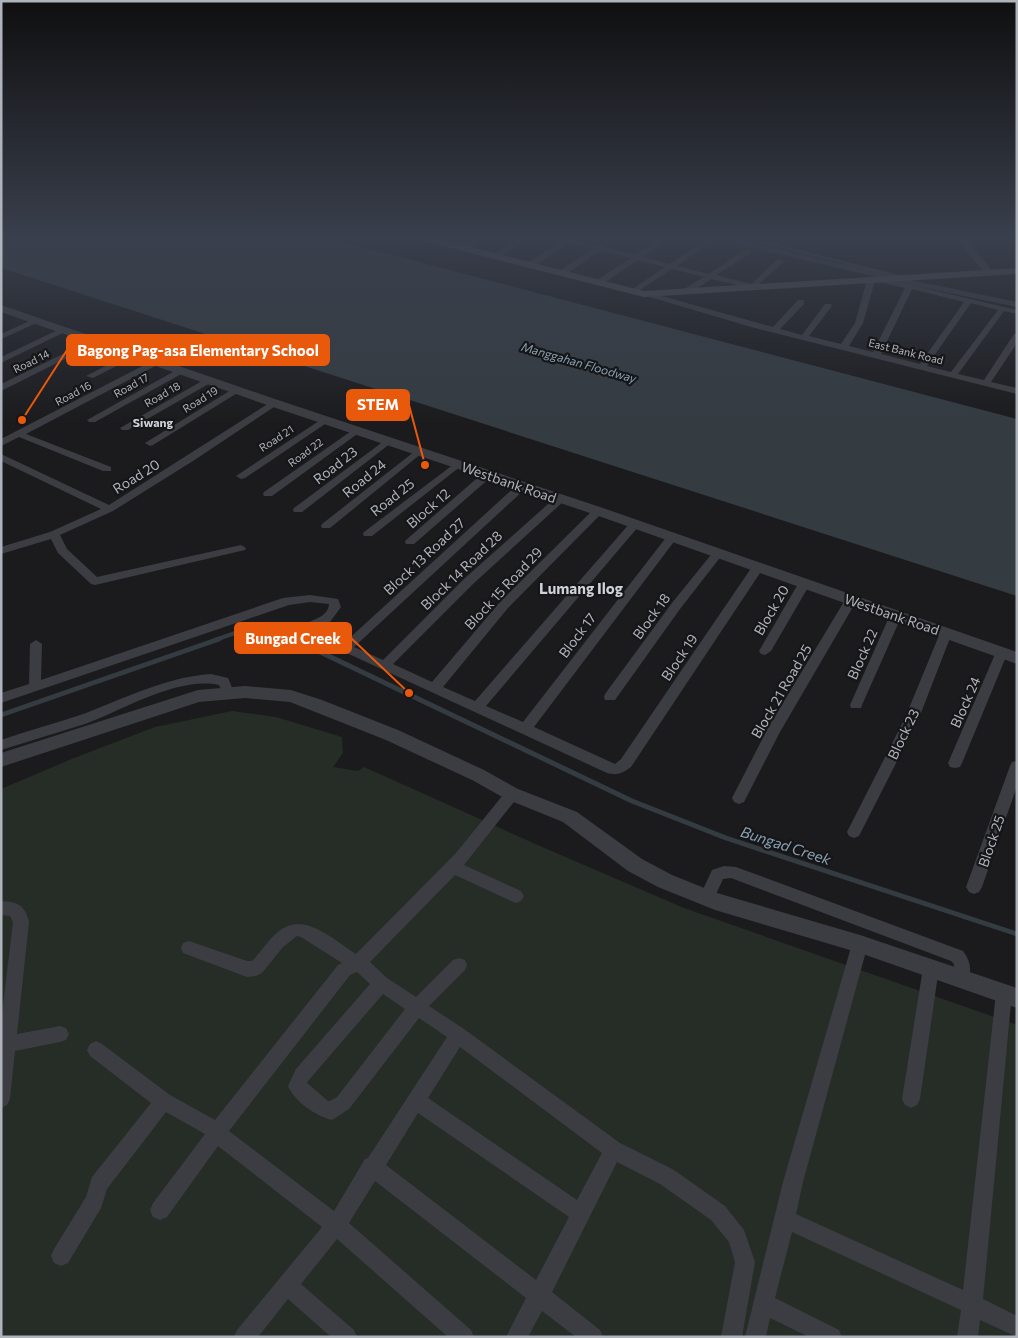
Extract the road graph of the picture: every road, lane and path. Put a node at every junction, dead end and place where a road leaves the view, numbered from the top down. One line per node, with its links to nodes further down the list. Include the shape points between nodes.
1 (663, 299): 12 (street, East Bank Road)
2 (867, 299): 17 (street, via 859,323)
3 (900, 299): 19 (street)
4 (969, 300): 7 (street); 22 (street)
5 (800, 302): 12 (street)
6 (828, 306): 15 (street)
7 (1003, 308): 9 (street); 24 (street)
8 (3, 310): 10 (street, Westbank Road)
9 (1017, 312)
10 (36, 321): 11 (street, Westbank Road); 13 (street)
11 (65, 330): 16 (street, Westbank Road); 20 (street)
12 (775, 330): 15 (street, East Bank Road)
13 (1, 336)
14 (1017, 336): 27 (street)
15 (804, 338): 17 (street, East Bank Road)
16 (97, 341): 18 (street, Westbank Road); 28 (street, Road 14)
17 (844, 347): 19 (street, East Bank Road)
18 (134, 354): 21 (street, Westbank Road); 25 (street)
19 (876, 356): 22 (street, East Bank Road)
20 (1, 360)
21 (156, 362): 23 (street, Westbank Road); 36 (street, Road 16)
22 (922, 367): 24 (street, East Bank Road)
23 (180, 371): 26 (street, Westbank Road); 32 (street, Road 17)
24 (953, 375): 27 (street, East Bank Road)
25 (90, 376)
26 (209, 380): 29 (street, Westbank Road); 34 (street, Road 18)
27 (986, 383): 30 (street, East Bank Road)
28 (1, 388)
29 (236, 390): 31 (street, Westbank Road); 39 (street, Road 19)
30 (1017, 391)
31 (274, 403): 33 (street, Westbank Road); 49 (street, Road 20)
32 (92, 420)
33 (325, 420): 35 (street, Westbank Road); 45 (street, Road 21)
34 (125, 428)
35 (357, 430): 37 (street, Westbank Road); 47 (street, Road 22)
36 (19, 434): 38 (street, Road 16); 43 (street)
37 (388, 441): 40 (street, Westbank Road); 50 (street, Road 23)
38 (1, 443)
39 (150, 443)
40 (419, 451): 42 (street, Westbank Road); 53 (street, Road 24)
41 (1, 457): 49 (street)
42 (458, 464): 44 (street, Westbank Road); 55 (street, Road 25)
43 (108, 469)
44 (487, 475): 46 (street, Westbank Road); 57 (street, Block 12)
45 (241, 476)
46 (522, 486): 48 (street, Westbank Road); 67 (street, Block 13 Road 27)
47 (268, 494)
48 (560, 499): 51 (street, Westbank Road); 71 (street, Block 14 Road 28, via 469,581)
49 (108, 509): 54 (street, Road 20)
50 (298, 510)
51 (598, 511): 52 (street, Westbank Road); 73 (street, Block 15 Road 29, via 504,605)
52 (634, 524): 56 (street, Westbank Road); 78 (street)
53 (326, 526)
54 (54, 534): 58 (street, via 59,548 95,581); 59 (street, Road 20)
55 (368, 534)
56 (672, 537): 60 (street, Westbank Road); 79 (street, Block 17)
57 (410, 542)
58 (241, 548)
59 (1, 550)
60 (718, 553): 61 (street, Westbank Road); 75 (street, Block 18)
61 (758, 567): 62 (street, Westbank Road); 79 (street, Block 19, via 626,764 612,769)
62 (804, 584): 63 (street, Westbank Road); 68 (street, Block 20)
63 (851, 600): 64 (street, Westbank Road); 85 (street, Block 21 Road 25, via 774,730)
64 (896, 615): 65 (street, Westbank Road); 77 (street, Block 22)
65 (946, 633): 69 (street, Westbank Road); 86 (street, Block 23, via 912,718)
66 (36, 644): 72 (street)
67 (346, 648): 71 (street); 72 (street, via 302,632 328,618 335,607 334,602 322,598 306,598 287,601)
68 (765, 651)
69 (1002, 652): 70 (street, Westbank Road); 82 (street, Block 24)
70 (1017, 658)
71 (384, 666): 73 (street)
72 (36, 686): 76 (street)
73 (434, 689): 78 (street)
74 (228, 692): 80 (street, via 224,681 216,677 179,683); 81 (street, via 198,696); 84 (street, via 291,696 316,704 392,735)
75 (610, 697)
76 (1, 698)
77 (856, 705)
78 (477, 707): 79 (street)
79 (526, 728)
80 (1, 746)
81 (1, 760)
82 (955, 763)
83 (1017, 766): 88 (street, Block 25)
84 (512, 794): 87 (street); 90 (street, via 570,817 635,865)
85 (739, 798)
86 (854, 832)
87 (452, 867): 89 (street); 94 (street)
88 (974, 887)
89 (516, 896)
90 (707, 898): 92 (street); 97 (street, via 717,875 731,872 956,956 962,962)
91 (1, 908): 103 (street, via 14,909 21,922)
92 (860, 944): 96 (street); 114 (street)
93 (189, 948): 94 (street, via 247,969 256,968 288,932 298,928)
94 (357, 963): 98 (street); 109 (street, via 344,970)
95 (459, 965): 100 (street)
96 (931, 968): 97 (street); 106 (street)
97 (961, 978): 99 (street)
98 (381, 983): 100 (street); 100 (street, via 299,1080 297,1086 322,1108 332,1111 343,1103)
99 (1010, 995): 120 (street)
100 (417, 1007): 102 (street)
101 (60, 1034): 103 (street)
102 (458, 1035): 108 (street); 110 (street)
103 (5, 1044): 105 (street)
104 (96, 1050): 107 (street)
105 (1, 1099)
106 (911, 1099)
107 (164, 1101): 109 (street); 116 (street, via 99,1184 94,1201)
108 (416, 1101): 111 (street); 113 (street)
109 (218, 1131): 112 (street); 115 (street, via 224,1139)
110 (613, 1150): 113 (street); 127 (street, via 667,1177 718,1213 737,1237 744,1262)
111 (372, 1166): 115 (street); 118 (street)
112 (160, 1210)
113 (581, 1214): 118 (street)
114 (785, 1220): 119 (street); 120 (street)
115 (336, 1225): 117 (street); 124 (street)
116 (61, 1256)
117 (287, 1285): 122 (street); 123 (street)
118 (539, 1296): 125 (street); 126 (street)
119 (763, 1303): 128 (street); 129 (street)
120 (972, 1305): 121 (street); 130 (street)
121 (1017, 1327)
122 (244, 1337)
123 (347, 1337)
124 (464, 1337)
125 (516, 1337)
126 (593, 1337)
127 (730, 1337)
128 (755, 1337)
129 (832, 1337)
130 (968, 1337)

